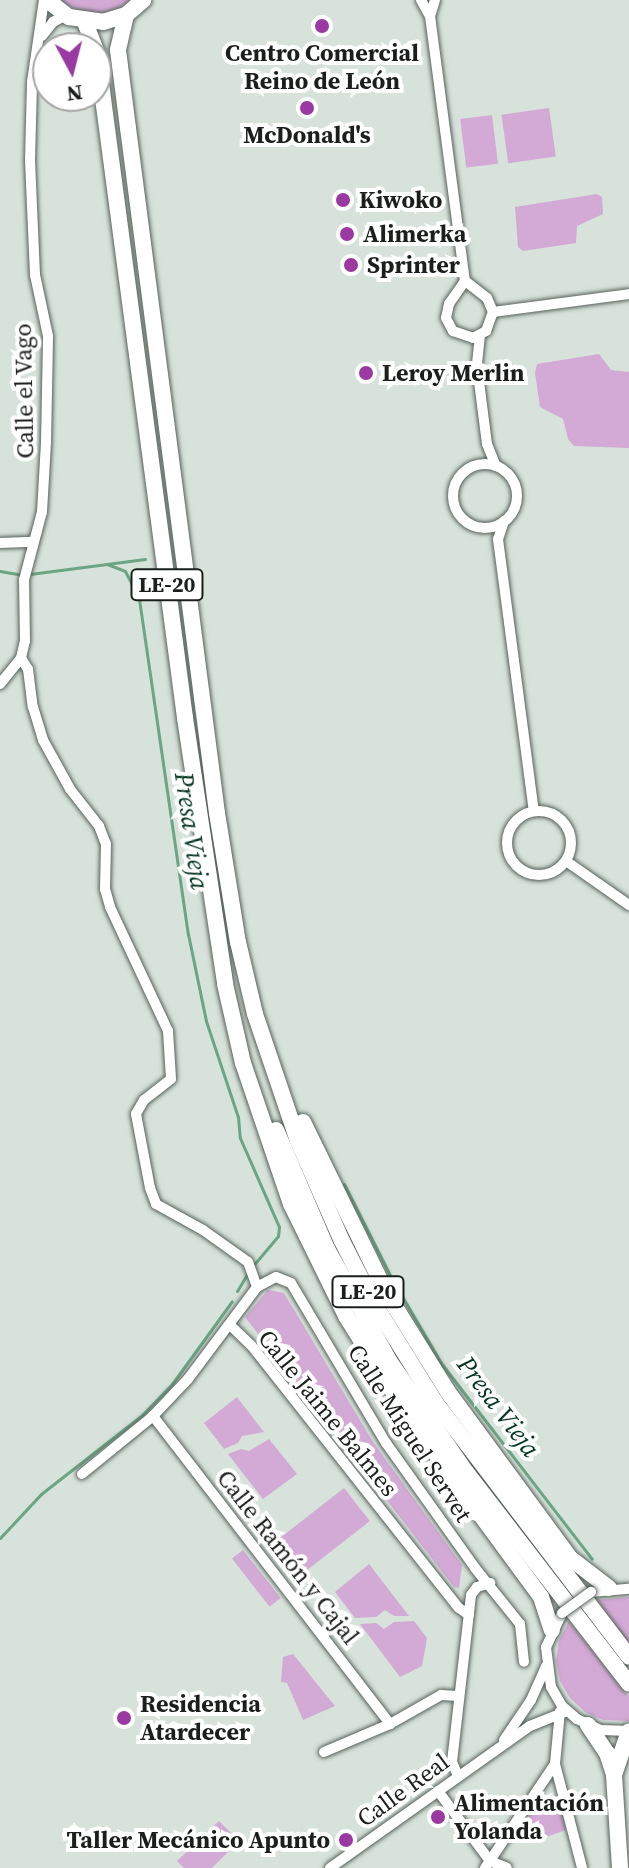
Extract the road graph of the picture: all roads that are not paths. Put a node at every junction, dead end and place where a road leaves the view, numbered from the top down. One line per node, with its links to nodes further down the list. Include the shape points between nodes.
1 (45, 0): 5 (highway); 9 (street, Calle el Vago)
2 (143, 0): 6 (highway)
3 (421, 0): 4 (street); 7 (street)
4 (432, 0): 7 (street)
5 (66, 15): 8 (highway); 10 (street)
6 (126, 15): 8 (highway); 32 (highway, LE-20, via 118,50)
7 (430, 16): 12 (street)
8 (85, 22): 34 (highway, LE-20, via 97,53)
9 (40, 32)
10 (46, 32)
11 (32, 82): 26 (street, Calle el Vago, via 30,194 49,378 42,512)
12 (465, 281): 13 (street); 14 (street)
13 (474, 291): 14 (street); 16 (street, via 487,298)
14 (459, 294): 18 (street, via 449,304 446,318 453,331)
15 (629, 294): 16 (street)
16 (493, 312): 17 (street, via 490,326)
17 (480, 335): 18 (street); 19 (street)
18 (466, 338): 19 (street)
19 (476, 356): 20 (street)
20 (487, 444): 21 (street); 22 (street)
21 (476, 465): 22 (street); 24 (street, via 459,476 453,500 466,522)
22 (496, 466): 23 (street, via 516,488 514,507)
23 (504, 521): 24 (street); 25 (street)
24 (486, 527): 25 (street)
25 (498, 539): 30 (street)
26 (33, 542): 27 (street); 28 (street, Calle el Vago)
27 (0, 543)
28 (21, 658): 29 (street); 35 (street, via 43,740 70,789 99,826 106,844 110,907 168,1031 171,1079 144,1100 136,1114 156,1204 203,1230 251,1267)
29 (0, 684)
30 (534, 811): 31 (street, via 552,813 567,826 572,845); 31 (street, via 509,830 512,860 539,875)
31 (566, 861): 33 (street)
32 (226, 870): 41 (highway, via 249,965 292,1095 387,1294 448,1392 552,1534 579,1567); 46 (highway, LE-20, via 255,1014 298,1141 373,1302 435,1402)
33 (629, 905)
34 (220, 945): 45 (highway, via 243,1063 314,1256 377,1370 541,1597); 49 (highway, LE-20, via 282,1147 346,1285 422,1411)
35 (257, 1287): 36 (street); 39 (street, Calle Miguel Servet, via 276,1277 291,1283 386,1443)
36 (230, 1325): 37 (street, Calle Jaime Balmes); 44 (street, Calle Jaime Balmes)
37 (153, 1416): 38 (street, Calle Jaime Balmes); 52 (street, Calle Ramón y Cajal)
38 (82, 1474)
39 (475, 1568): 40 (street, Calle Miguel Servet); 43 (street)
40 (490, 1583): 43 (street); 47 (street, via 520,1624)
41 (609, 1588): 42 (street); 45 (street, bridge, via 591,1592 562,1613)
42 (629, 1589)
43 (471, 1595): 44 (street)
44 (469, 1615): 50 (street)
45 (552, 1630): 48 (street, Calle Real)
46 (629, 1657)
47 (524, 1662)
48 (546, 1666): 51 (street); 55 (street, Calle Real)
49 (629, 1684)
50 (458, 1696): 52 (street, via 441,1695); 59 (street, via 452,1762)
51 (563, 1710): 53 (street); 55 (street, Calle Real); 58 (street)
52 (390, 1724): 56 (street)
53 (588, 1725): 54 (street); 60 (highway, via 607,1753)
54 (629, 1731): 60 (highway)
55 (500, 1746): 59 (street, Calle Real)
56 (324, 1752)
57 (629, 1761): 60 (highway)
58 (555, 1764): 62 (street); 65 (street)
59 (458, 1776): 61 (street, Calle Real)
60 (615, 1782): 66 (highway)
61 (438, 1791): 62 (street); 63 (street, Calle Real)
62 (488, 1864): 64 (street)
63 (330, 1868)
64 (507, 1868)
65 (582, 1868)
66 (620, 1868)

